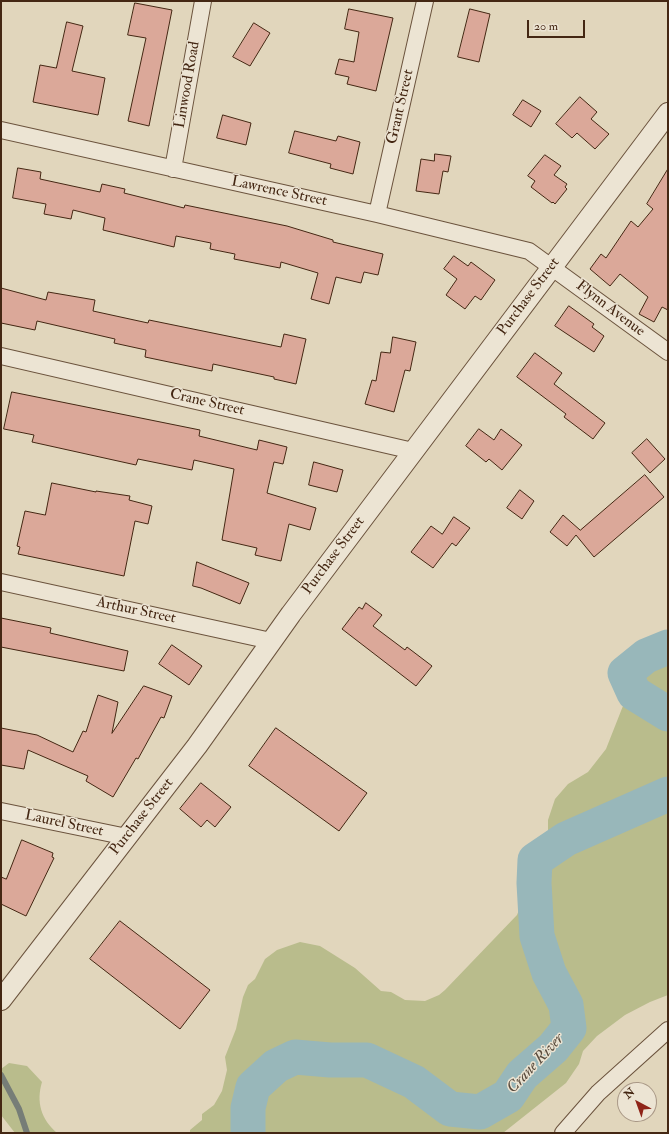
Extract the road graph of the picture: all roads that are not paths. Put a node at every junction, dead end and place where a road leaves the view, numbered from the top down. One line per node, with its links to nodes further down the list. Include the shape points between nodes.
1 (203, 1): 5 (street, Linwood Road)
2 (425, 1): 6 (street, Grant Street)
3 (668, 112): 7 (street, Purchase Street)
4 (1, 130): 5 (street, Lawrence Street)
5 (173, 169): 6 (street, Lawrence Street)
6 (377, 214): 7 (street, Lawrence Street, via 529,251)
7 (552, 266): 8 (street, Flynn Avenue); 10 (street, Purchase Street)
8 (668, 352)
9 (1, 356): 10 (street, Crane Street)
10 (413, 451): 12 (street, Purchase Street)
11 (1, 582): 12 (street, Arthur Street)
12 (271, 641): 14 (street, Purchase Street, via 197,746)
13 (1, 811): 14 (street, Laurel Street)
14 (127, 837): 15 (street, Purchase Street)
15 (1, 1000)
16 (668, 1030): 17 (street, via 598,1093)
17 (563, 1133)

